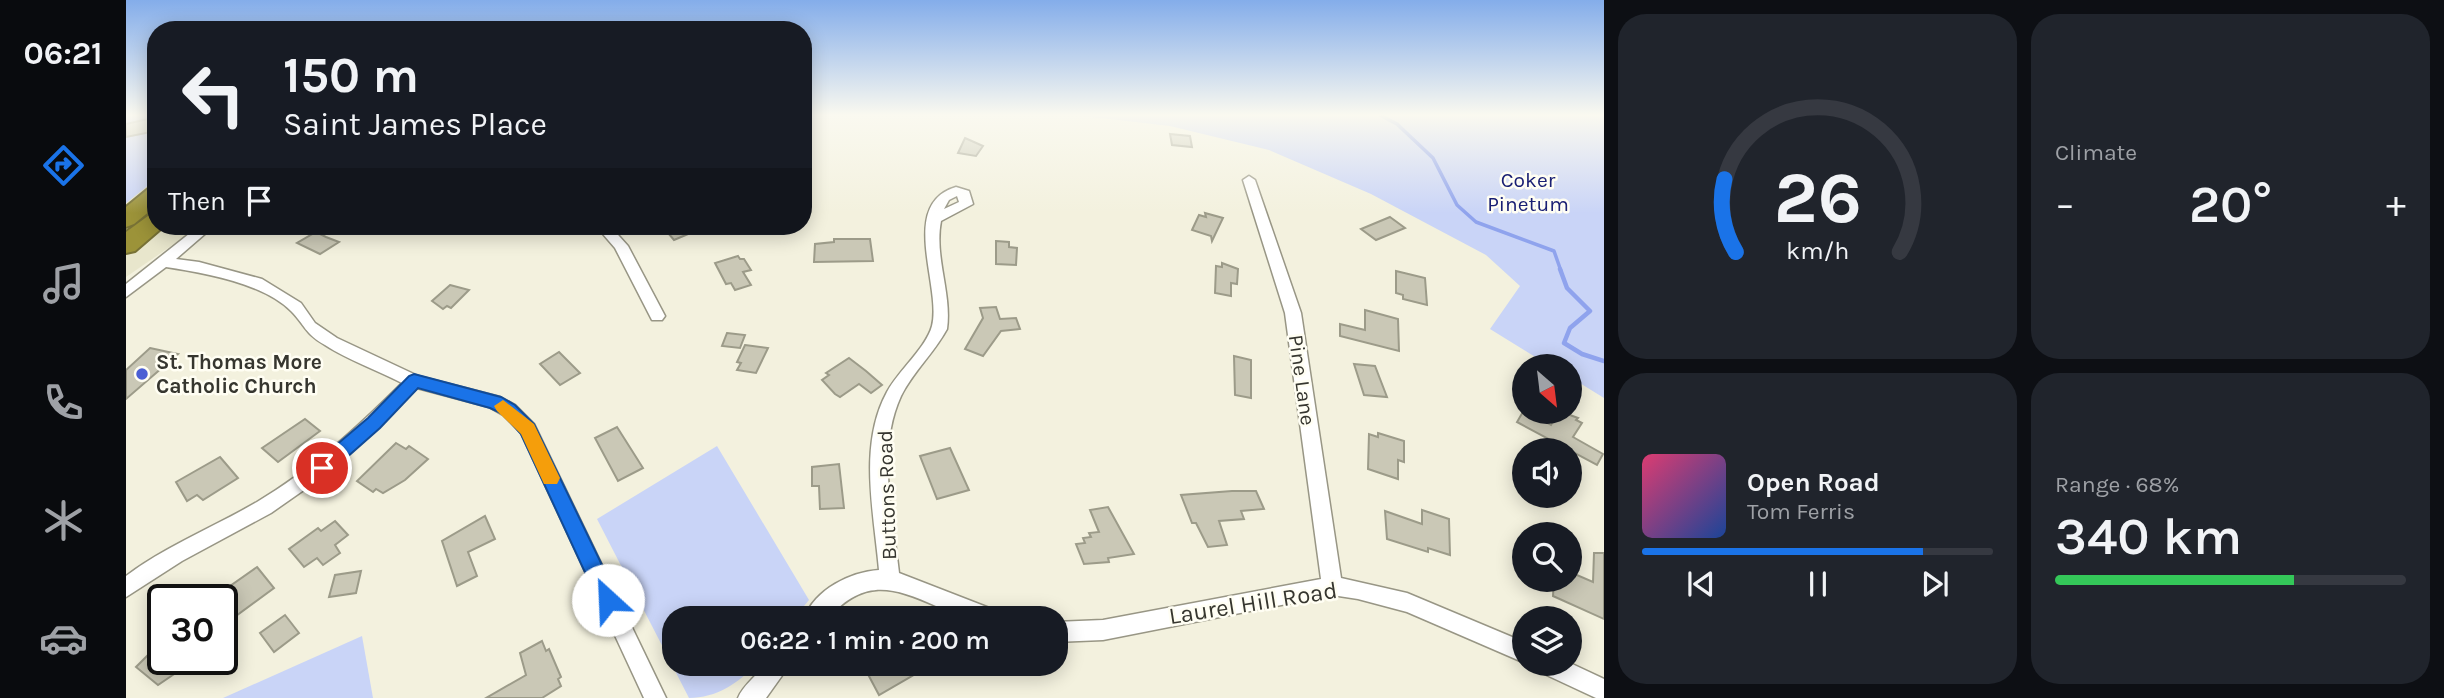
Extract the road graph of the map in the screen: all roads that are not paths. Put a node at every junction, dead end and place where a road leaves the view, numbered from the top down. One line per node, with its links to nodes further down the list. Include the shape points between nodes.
1 (1249, 180): 14 (street, Pine Lane, via 1293,313)
2 (147, 202): 3 (highway)
3 (126, 219)
4 (933, 219): 13 (street, Buttons Road, via 939,329 893,394 884,418 882,492)
5 (147, 228): 8 (highway)
6 (196, 235): 9 (street)
7 (611, 235): 11 (street)
8 (126, 245)
9 (165, 262): 10 (street); 12 (street, via 257,283 296,307 310,327 331,342)
10 (126, 292)
11 (657, 316)
12 (414, 381): 15 (street, via 350,445 311,476); 23 (street, via 495,402 528,429)
13 (890, 579): 16 (street, via 839,589); 17 (street)
14 (1332, 586): 18 (street, Laurel Hill Road, via 1103,630); 19 (street, Laurel Hill Road, via 1403,601)
15 (126, 588)
16 (824, 606)
17 (959, 606)
18 (1068, 631)
19 (1512, 648)
20 (770, 676): 24 (street)
21 (1574, 676): 22 (street)
22 (1604, 690)
23 (655, 698)
24 (749, 698)

